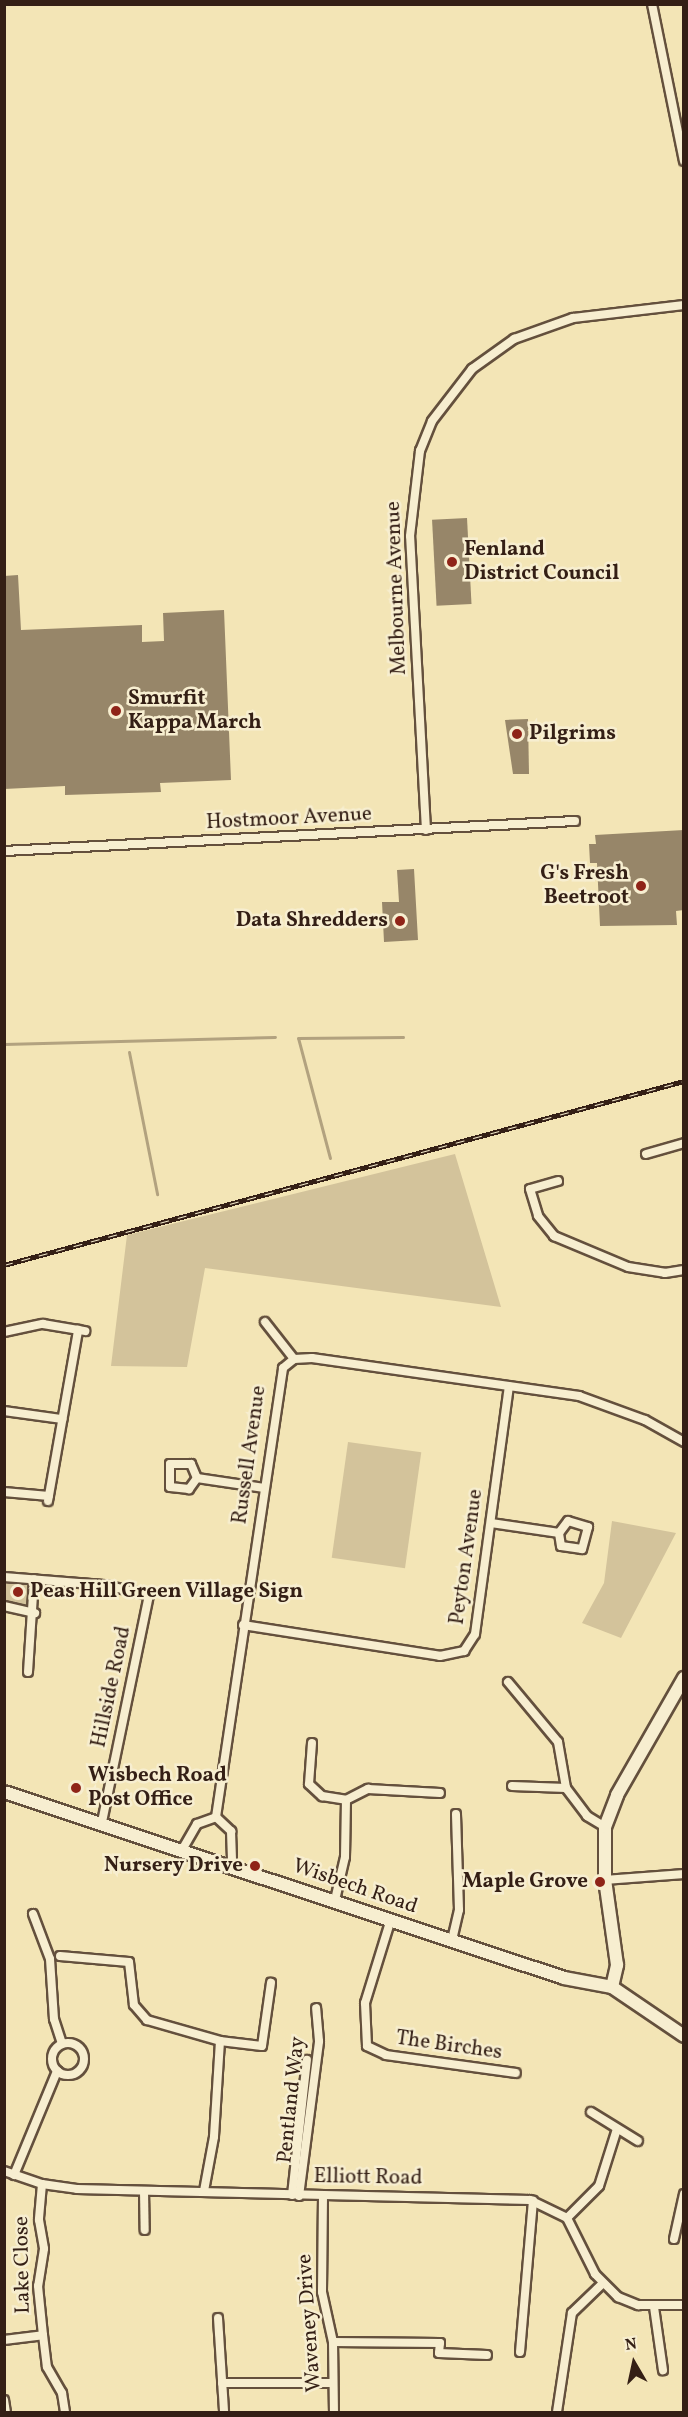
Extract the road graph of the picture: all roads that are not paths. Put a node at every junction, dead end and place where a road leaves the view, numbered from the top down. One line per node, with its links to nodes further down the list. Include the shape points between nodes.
1 (652, 4): 2 (street)
2 (684, 161)
3 (683, 305): 5 (street, Melbourne Avenue, via 573,318 514,339 472,369 432,421 416,470 410,536)
4 (575, 821): 5 (street, Hostmoor Avenue)
5 (426, 830): 6 (street, Hostmoor Avenue)
6 (4, 851)
7 (684, 1143): 8 (street)
8 (646, 1154)
9 (558, 1181): 10 (street, via 530,1189 538,1215 554,1236 628,1267 665,1273)
10 (684, 1270)
11 (265, 1322): 13 (street)
12 (4, 1332): 16 (street, via 44,1324 82,1331)
13 (294, 1359): 14 (street, via 312,1358); 19 (street, Russell Avenue, via 283,1368 278,1385)
14 (509, 1386): 17 (street, via 579,1396 645,1420); 21 (street, Peyton Avenue)
15 (4, 1411): 16 (street)
16 (62, 1419): 20 (street, via 49,1499)
17 (684, 1442)
18 (197, 1478): 19 (street)
19 (264, 1488): 27 (street, Russell Avenue)
20 (4, 1492)
21 (491, 1523): 22 (street); 27 (street, Peyton Avenue, via 475,1634 464,1651 440,1656)
22 (559, 1533)
23 (4, 1577): 24 (street)
24 (34, 1579): 26 (street); 39 (street, Hillside Road, via 104,1585 149,1595)
25 (4, 1606): 26 (street)
26 (35, 1613): 28 (street)
27 (243, 1625): 38 (street, Russell Avenue)
28 (28, 1672)
29 (684, 1678): 40 (main road, via 617,1795)
30 (508, 1682): 33 (street, via 558,1742)
31 (312, 1743): 36 (street, via 308,1777 312,1790)
32 (512, 1786): 33 (street)
33 (566, 1788): 40 (street, via 587,1816)
34 (4, 1792): 39 (main road, Wisbech Road)
35 (440, 1793): 36 (street, via 368,1790)
36 (346, 1800): 45 (street, via 345,1857)
37 (456, 1814): 48 (street, via 459,1910)
38 (216, 1817): 41 (street, via 197,1824); 42 (street, via 231,1831)
39 (102, 1822): 41 (main road, Wisbech Road)
40 (605, 1827): 44 (main road)
41 (182, 1850): 42 (main road, Wisbech Road)
42 (231, 1866): 45 (main road, Wisbech Road)
43 (684, 1874): 44 (street)
44 (605, 1880): 51 (main road, via 617,1965)
45 (335, 1900): 47 (main road, Wisbech Road)
46 (33, 1914): 55 (street, via 50,1959 54,2019)
47 (391, 1919): 48 (main road, Wisbech Road); 58 (street, The Birches, via 365,2003 367,2046 386,2055)
48 (452, 1940): 51 (main road, Wisbech Road, via 591,1986)
49 (60, 1956): 54 (street, via 129,1962 134,2005 147,2020)
50 (271, 1983): 54 (street, via 262,2046)
51 (612, 1987): 53 (main road, Wisbech Road)
52 (316, 2008): 67 (street, Pentland Way, via 319,2042)
53 (684, 2036)
54 (220, 2041): 66 (street, via 214,2137)
55 (62, 2044): 57 (street, via 53,2053); 57 (street, via 81,2048 84,2062 70,2075)
56 (308, 2060): 67 (street)
57 (57, 2071): 63 (street)
58 (516, 2073)
59 (591, 2112): 60 (street)
60 (617, 2129): 61 (street); 71 (street, via 599,2186)
61 (638, 2141)
62 (4, 2171): 63 (street, Elliott Road)
63 (14, 2175): 64 (street, Elliott Road)
64 (42, 2184): 65 (street, Elliott Road); 78 (street, Lake Close, via 39,2220 44,2249 38,2286)
65 (144, 2191): 66 (street, Elliott Road); 72 (street)
66 (204, 2191): 67 (street, Elliott Road)
67 (296, 2195): 68 (street, Elliott Road)
68 (323, 2196): 70 (street, Elliott Road); 80 (street, Waveney Drive, via 322,2292)
69 (683, 2199): 73 (street)
70 (533, 2201): 71 (street, Elliott Road); 81 (street)
71 (567, 2218): 74 (street)
72 (145, 2230)
73 (674, 2239)
74 (602, 2284): 76 (street, via 627,2302); 91 (street, via 572,2313)
75 (684, 2305): 76 (street)
76 (654, 2307): 83 (street)
77 (218, 2318): 84 (street)
78 (43, 2335): 79 (street); 88 (street, Lake Close, via 47,2367 62,2393)
79 (4, 2340)
80 (333, 2342): 82 (street, via 440,2343 439,2353); 85 (street, Waveney Drive)
81 (520, 2352)
82 (487, 2355)
83 (663, 2370)
84 (222, 2383): 85 (street); 89 (street)
85 (333, 2383): 90 (street, Waveney Drive)
86 (4, 2400): 87 (street)
87 (6, 2412)
88 (64, 2412)
89 (224, 2412)
90 (334, 2412)
91 (556, 2412)

